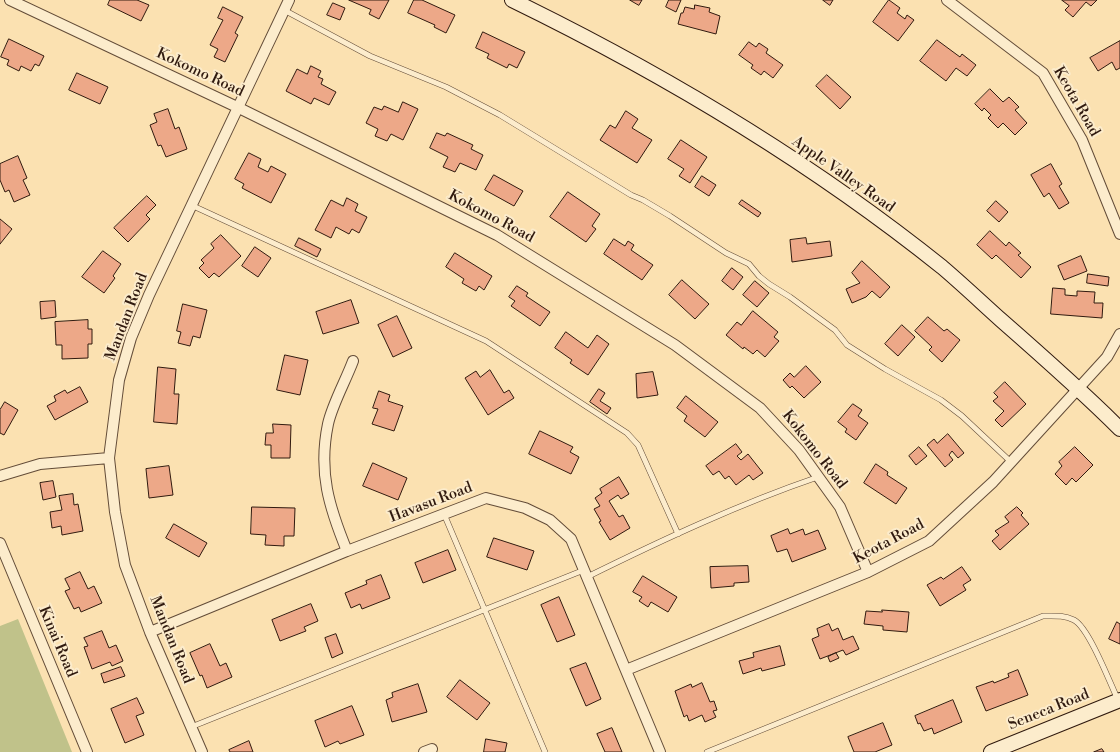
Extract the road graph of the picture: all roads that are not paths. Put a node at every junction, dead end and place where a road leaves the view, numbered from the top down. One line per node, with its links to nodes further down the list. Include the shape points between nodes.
1 (10, 0): 6 (street, Kokomo Road)
2 (289, 0): 5 (street, Mandan Road)
3 (512, 0): 11 (main road, Apple Valley Road, via 589,38 728,118 856,203 942,268)
4 (947, 0): 8 (street, Keota Road, via 1043,73 1082,140)
5 (284, 10): 6 (street, Mandan Road); 14 (lane, via 370,56 446,87 500,115 748,264 758,276 835,330 847,345 957,412)
6 (237, 107): 7 (street, Mandan Road); 16 (street, Kokomo Road, via 497,234 675,345 760,408 799,450)
7 (191, 204): 13 (street, Mandan Road, via 131,338 119,380); 18 (lane, via 486,341 626,433 638,445)
8 (1120, 234)
9 (1120, 334): 11 (street, Keota Road, via 1107,357)
10 (353, 361): 20 (street, via 328,423 323,468 332,513)
11 (1079, 388): 12 (main road, Apple Valley Road); 14 (street, Keota Road)
12 (1120, 429)
13 (109, 458): 15 (street, via 40,464); 24 (street, Mandan Road, via 115,512 125,565)
14 (1011, 462): 21 (street, Keota Road, via 930,541)
15 (0, 476)
16 (818, 477): 18 (lane, via 779,490); 21 (street, Kokomo Road, via 840,507)
17 (444, 514): 20 (street, Havasu Road); 22 (street, Havasu Road, via 486,498 525,508 550,520 571,539); 23 (lane)
18 (678, 534): 22 (lane)
19 (0, 543): 28 (street, Kinai Road)
20 (347, 551): 24 (street, Havasu Road)
21 (868, 572): 25 (street, Keota Road)
22 (585, 573): 23 (lane); 25 (street, Havasu Road)
23 (486, 609): 27 (lane); 30 (lane)
24 (150, 632): 27 (street, Mandan Road)
25 (626, 670): 31 (street, Havasu Road)
26 (1119, 700): 32 (lane, via 1086,633 1075,620 1043,616); 33 (main road, Seneca Road)
27 (191, 727): 29 (street, Mandan Road)
28 (87, 752)
29 (202, 752)
30 (545, 752)
31 (660, 752)
32 (707, 752)
33 (991, 752)

